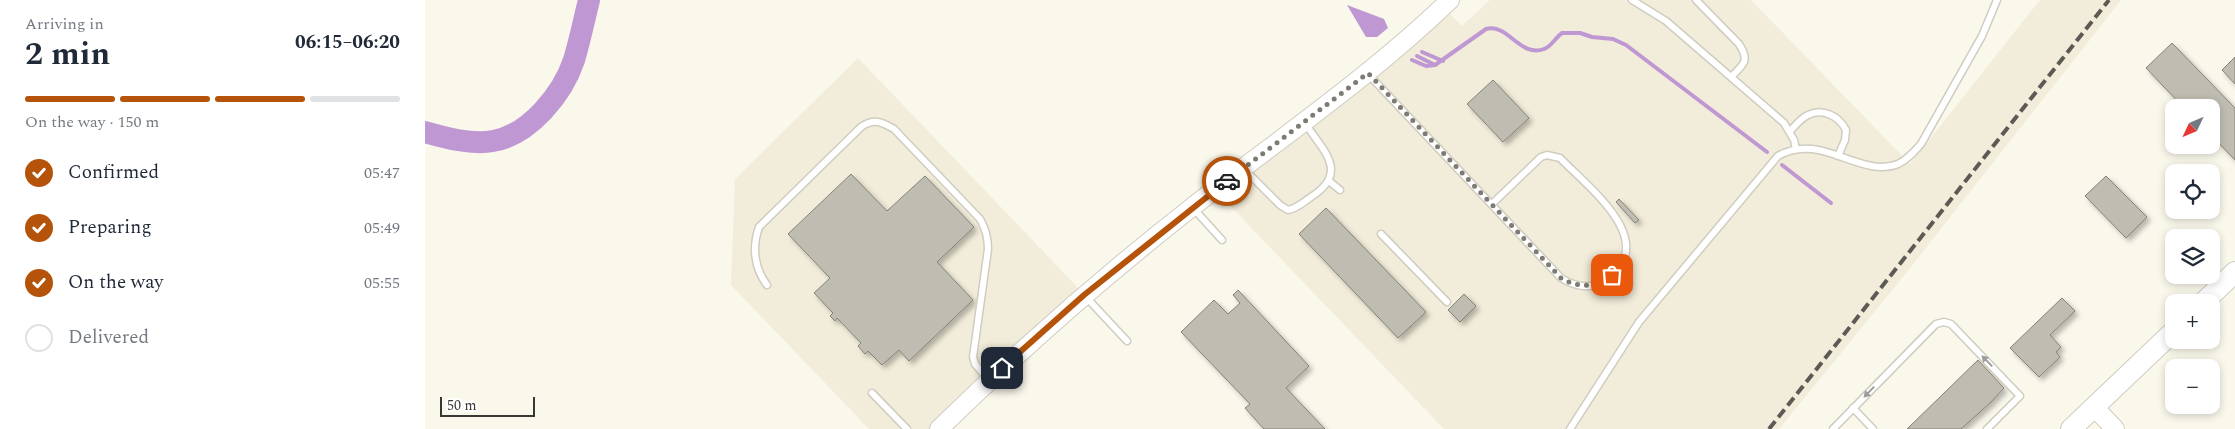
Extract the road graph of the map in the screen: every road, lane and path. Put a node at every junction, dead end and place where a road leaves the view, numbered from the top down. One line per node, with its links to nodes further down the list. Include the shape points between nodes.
1 (1451, 0): 5 (street)
2 (1632, 0): 6 (lane, via 1666,21)
3 (1696, 0): 6 (lane, via 1745,52 1743,65)
4 (1997, 0): 10 (lane, via 1982,36 1912,155 1896,165 1883,166)
5 (1368, 73): 7 (street); 14 (lane)
6 (1731, 76): 8 (lane)
7 (1305, 123): 11 (street); 12 (lane, via 1331,164)
8 (1790, 131): 9 (lane); 10 (lane, via 1809,114 1835,116 1846,130)
9 (1796, 149): 10 (lane, via 1806,148); 31 (lane, via 1778,156 1639,322)
10 (1838, 156)
11 (1244, 168): 12 (lane, via 1288,210 1319,192); 15 (street)
12 (1329, 180): 13 (lane)
13 (1339, 190)
14 (1492, 204): 14 (lane, via 1568,282 1585,286 1601,283 1619,268 1625,258 1626,240 1617,219 1555,155 1541,157)
15 (1192, 207): 17 (lane); 21 (street)
16 (1381, 234): 22 (lane)
17 (1222, 240)
18 (2235, 272): 20 (main road)
19 (767, 285): 25 (lane, via 756,264 759,227 861,127 876,120 884,123 894,129 985,227 988,249 973,357)
20 (2212, 294)
21 (1084, 295): 24 (lane); 25 (street)
22 (1447, 302)
23 (2165, 340): 27 (main road)
24 (1127, 341)
25 (989, 380): 30 (street)
26 (872, 394): 29 (lane)
27 (2094, 407): 35 (main road); 36 (street)
28 (1853, 408): 32 (lane); 33 (lane); 34 (lane, one-way to 28, via 2020,396 1951,324 1944,322 1936,324)
29 (907, 429)
30 (939, 429)
31 (1570, 429)
32 (1833, 429)
33 (1873, 429)
34 (1987, 429)
35 (2071, 429)
36 (2115, 429)

